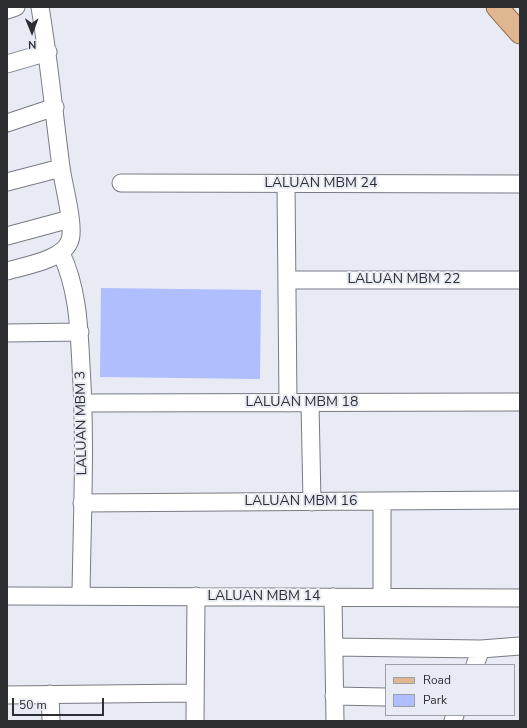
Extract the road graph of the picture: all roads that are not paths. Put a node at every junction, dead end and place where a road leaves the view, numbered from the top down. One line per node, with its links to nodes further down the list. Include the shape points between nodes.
1 (16, 7): 4 (street)
2 (40, 7): 6 (street)
3 (497, 7): 5 (main road)
4 (7, 10)
5 (520, 33)
6 (48, 52): 7 (street); 8 (street)
7 (7, 64)
8 (55, 107): 9 (street); 10 (street)
9 (7, 123)
10 (61, 168): 11 (street); 15 (street)
11 (7, 182)
12 (121, 183): 13 (street, LALUAN MBM 24)
13 (286, 184): 14 (street, LALUAN MBM 24); 19 (street)
14 (520, 184)
15 (70, 219): 16 (street); 17 (street, via 70,240)
16 (7, 236)
17 (62, 253): 18 (street); 21 (street, LALUAN MBM 3, via 75,292)
18 (7, 271)
19 (287, 280): 20 (street, LALUAN MBM 22); 25 (street)
20 (520, 280)
21 (80, 332): 22 (street); 24 (street, LALUAN MBM 3)
22 (7, 333)
23 (520, 402): 26 (street, LALUAN MBM 18)
24 (84, 403): 25 (street, LALUAN MBM 18); 30 (street, LALUAN MBM 3)
25 (288, 403): 26 (street, LALUAN MBM 18)
26 (310, 403): 29 (street)
27 (520, 500): 28 (street, LALUAN MBM 16)
28 (382, 501): 29 (street, LALUAN MBM 16); 35 (street)
29 (312, 502): 30 (street, LALUAN MBM 16)
30 (82, 503): 32 (street, LALUAN MBM 3)
31 (7, 596): 32 (street, LALUAN MBM 14)
32 (81, 596): 33 (street, LALUAN MBM 14)
33 (196, 596): 34 (street, LALUAN MBM 14); 41 (street)
34 (333, 597): 35 (street, LALUAN MBM 14); 38 (street)
35 (382, 597): 36 (street, LALUAN MBM 14)
36 (520, 598)
37 (520, 646): 39 (street)
38 (334, 647): 39 (street); 44 (street)
39 (482, 649): 40 (street)
40 (475, 664)
41 (195, 693): 43 (street); 47 (street)
42 (7, 694): 43 (street)
43 (50, 694): 46 (street)
44 (334, 696): 45 (street); 48 (street)
45 (385, 697)
46 (51, 721)
47 (195, 721)
48 (335, 721)

